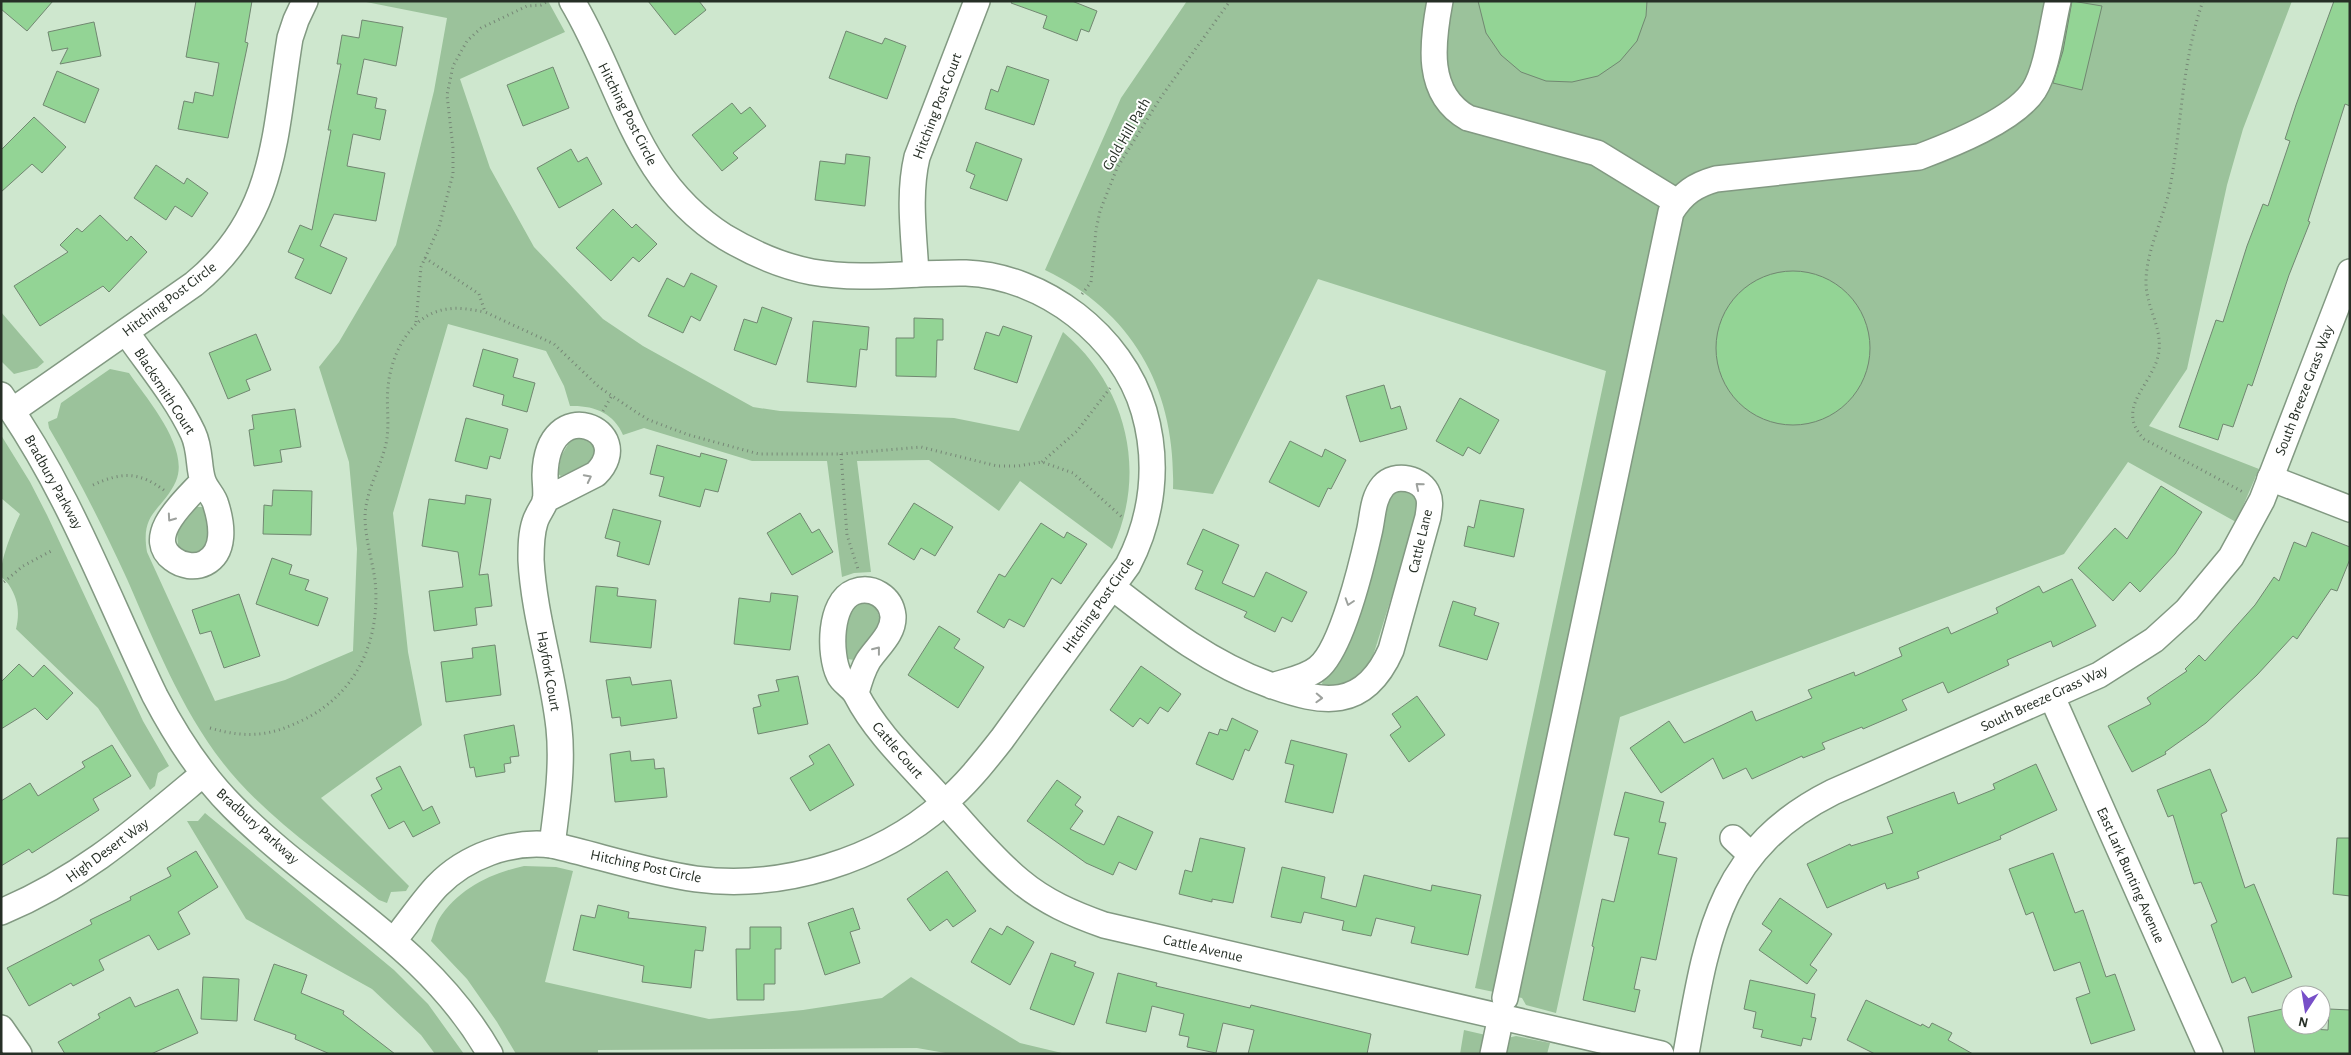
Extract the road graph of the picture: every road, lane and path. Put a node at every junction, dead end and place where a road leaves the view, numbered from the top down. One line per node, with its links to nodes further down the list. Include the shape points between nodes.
1 (305, 1): 18 (street, Hitching Post Circle, via 290,38 266,183 250,219 229,250 205,275)
2 (528, 1): 10 (path)
3 (548, 1): 10 (path)
4 (572, 1): 14 (street, Hitching Post Circle, via 646,155 675,194 712,228 762,256 812,272 860,276)
5 (977, 1): 14 (street, Hitching Post Court, via 914,171)
6 (1230, 1): 15 (path, Gold Hill Path, via 1166,89 1117,168 1100,211 1091,282)
7 (1440, 1): 11 (street, via 1433,37 1434,65 1446,100 1456,111 1468,118 1597,153)
8 (2058, 1): 11 (street, via 2042,74 2035,90 2026,101 2002,118 1919,157 1716,179 1690,190)
9 (2203, 1): 28 (path, via 2187,58 2168,192 2147,269 2146,289 2158,328 2160,349 2153,375 2133,405 2133,419 2144,439)
10 (527, 6): 12 (path, via 481,28 467,41 453,66 447,95 453,174 439,227)
11 (1677, 202): 48 (street, via 1668,223)
12 (425, 258): 16 (path, via 479,294); 17 (path, via 418,282)
13 (2350, 272): 25 (street, South Breeze Grass Way)
14 (916, 274): 19 (street, Hitching Post Circle, via 989,276 1009,280 1043,294 1093,330)
15 (1081, 294)
16 (485, 312): 17 (path, via 448,309); 20 (path, via 554,344)
17 (416, 323): 40 (path, via 404,340 391,373 386,444 366,503 365,525 375,606 372,635 363,661 336,699 287,728 252,735)
18 (126, 332): 21 (street, Hitching Post Circle); 26 (street, Blacksmith Court, via 194,434)
19 (1129, 376): 24 (path, via 1112,386 1077,430); 36 (street, Hitching Post Circle, via 1141,403 1148,431 1152,457 1151,489 1141,537 1128,565)
20 (612, 397): 22 (path); 23 (path, via 648,420 747,452 770,455)
21 (7, 403): 41 (street, Bradbury Parkway, via 68,504 166,718)
22 (601, 414)
23 (841, 454): 24 (path, via 921,447 997,466); 34 (path, via 847,535)
24 (1042, 462): 32 (path, via 1073,473)
25 (2270, 478): 31 (street); 39 (street, South Breeze Grass Way, via 2238,545 2187,610 2154,640 2131,655 2099,675)
26 (203, 481)
27 (93, 485): 29 (path, via 116,476 130,475 152,481)
28 (2246, 493)
29 (170, 494)
30 (545, 500): 44 (street, Hayfork Court, via 535,521 531,559 561,744)
31 (2350, 509)
32 (1126, 520)
33 (53, 550): 35 (path, via 23,566)
34 (859, 574)
35 (4, 582)
36 (1112, 588): 37 (street, Cattle Lane, via 1207,656 1241,675); 42 (street, Hitching Post Circle, via 996,747)
37 (1272, 686): 37 (street, Cattle Lane, one-way to 37, via 1310,698 1336,698 1364,687 1384,666 1428,517 1430,503 1422,485 1402,478 1390,480 1384,486 1377,497 1367,542 1333,649 1319,668)
38 (856, 693): 42 (street, Cattle Court, via 864,710)
39 (2052, 697): 45 (street, South Breeze Grass Way, via 1820,799 1785,822); 55 (street, East Lark Bunting Avenue)
40 (210, 728)
41 (203, 774): 46 (street, High Desert Way, via 95,862 54,887); 47 (street, Bradbury Parkway, via 250,822)
42 (945, 803): 44 (street, Hitching Post Circle, via 889,842 848,860 805,873 752,880 676,876); 48 (street, Cattle Avenue, via 1020,882 1052,903 1087,919)
43 (1732, 838): 45 (street)
44 (552, 845): 47 (street, Hitching Post Circle, via 512,846 464,865 438,886)
45 (1751, 854): 54 (street, South Breeze Grass Way, via 1728,891 1713,930)
46 (1, 912)
47 (394, 940): 51 (street, Bradbury Parkway, via 451,996)
48 (1503, 1007): 52 (street); 53 (street, Cattle Avenue)
49 (1, 1028): 50 (street)
50 (19, 1054)
51 (490, 1054)
52 (1494, 1054)
53 (1661, 1054)
54 (1686, 1054)
55 (2210, 1054)

